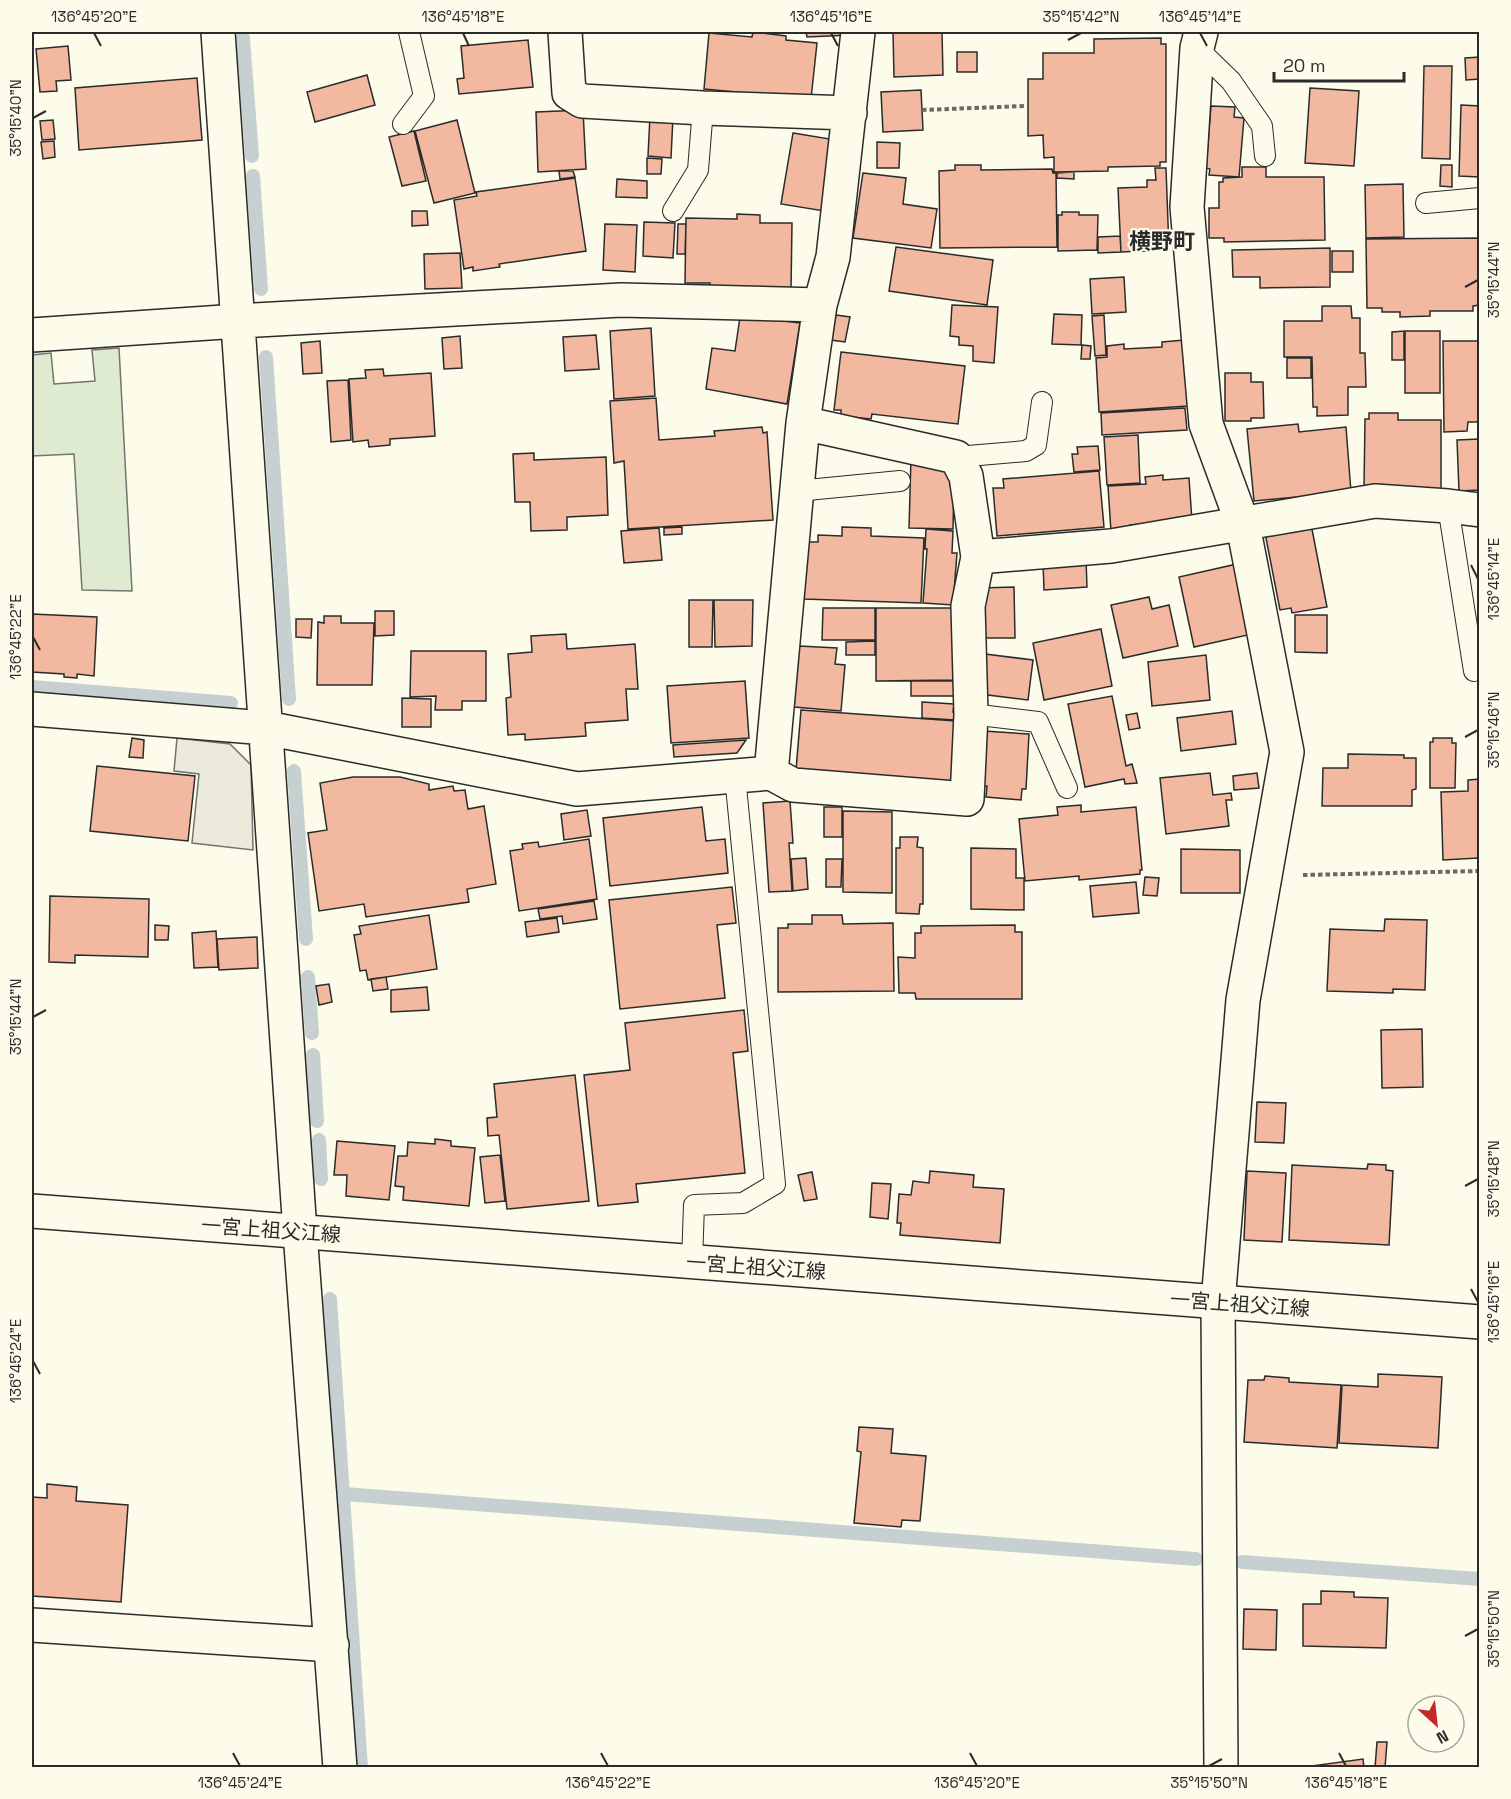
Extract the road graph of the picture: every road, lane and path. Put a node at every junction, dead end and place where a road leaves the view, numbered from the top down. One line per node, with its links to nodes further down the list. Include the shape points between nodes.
1 (219, 32): 16 (street)
2 (410, 32): 10 (lane, via 424,96)
3 (565, 32): 7 (street, via 569,93 582,101)
4 (858, 32): 9 (street)
5 (1199, 40): 11 (lane, via 1262,126); 24 (street, via 1187,207 1206,424)
6 (1025, 106): 8 (path)
7 (703, 108): 9 (street); 14 (lane, via 698,170)
8 (922, 110)
9 (850, 113): 15 (street, via 833,257)
10 (402, 124)
11 (1264, 156)
12 (1479, 198): 13 (lane)
13 (1426, 203)
14 (673, 211)
15 (820, 306): 16 (street, via 621,300); 19 (street)
16 (238, 321): 17 (street); 29 (street)
17 (32, 335)
18 (1042, 402): 20 (lane, via 1036,446 1026,451)
19 (803, 423): 20 (street); 22 (street)
20 (956, 458): 25 (street, via 966,476)
21 (900, 481): 22 (lane)
22 (797, 491): 30 (street)
23 (1464, 508): 24 (street, via 1375,501); 26 (lane)
24 (1243, 525): 25 (street, via 1111,546); 34 (street, via 1287,752)
25 (978, 557): 28 (street, via 968,606)
26 (1474, 671)
27 (32, 710): 29 (street)
28 (971, 714): 30 (street, via 967,799 793,785); 32 (lane, via 1038,722)
29 (266, 728): 31 (street, via 577,789); 36 (street)
30 (771, 773): 31 (street)
31 (735, 776): 37 (lane, via 775,1184 743,1203 694,1205)
32 (1067, 788)
33 (1479, 871): 34 (path)
34 (1266, 876): 38 (street, via 1243,1000)
35 (32, 1211): 36 (street, 一宮上祖父江線)
36 (300, 1232): 37 (street, 一宮上祖父江線); 41 (street)
37 (692, 1262): 38 (street, 一宮上祖父江線)
38 (1218, 1302): 39 (street, 一宮上祖父江線); 43 (street)
39 (1479, 1322)
40 (32, 1625): 41 (street)
41 (332, 1645): 42 (street)
42 (340, 1767)
43 (1221, 1767)

